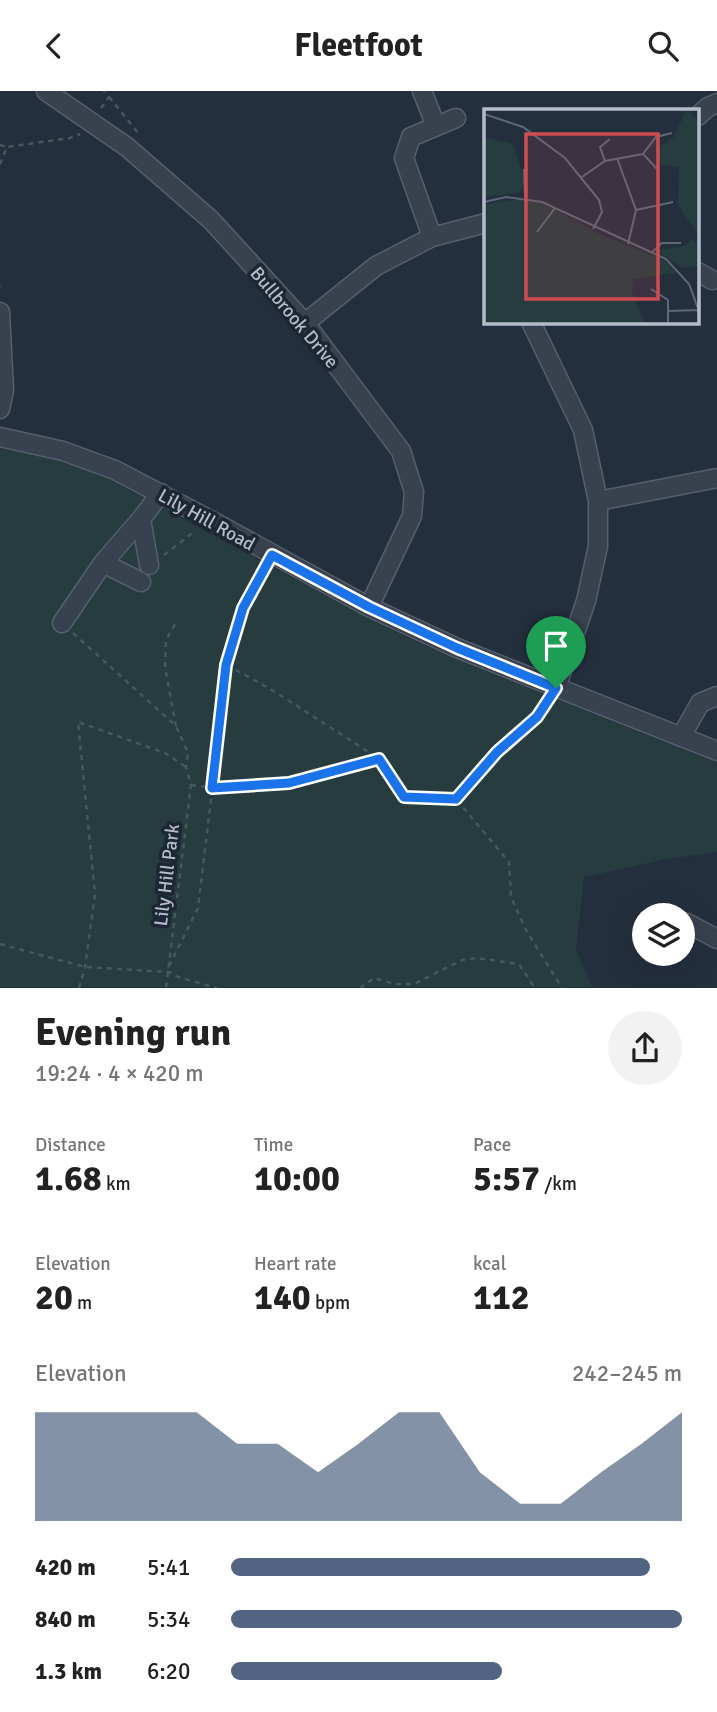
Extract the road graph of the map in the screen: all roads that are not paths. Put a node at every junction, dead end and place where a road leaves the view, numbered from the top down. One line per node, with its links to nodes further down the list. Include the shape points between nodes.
1 (46, 91): 10 (street, Bullbrook Drive, via 136,154 211,220)
2 (422, 91): 6 (street)
3 (717, 103): 4 (street)
4 (700, 114)
5 (456, 118): 6 (street)
6 (436, 126): 8 (street, via 411,137 404,158)
7 (484, 224): 8 (street)
8 (432, 237): 10 (street, via 376,265)
9 (0, 311): 12 (street, via 4,390)
10 (305, 323): 21 (street, Bullbrook Drive, via 401,451 414,492 412,516)
11 (532, 324): 16 (street, via 583,430)
12 (0, 409)
13 (0, 437): 15 (street, Lily Hill Road, via 88,459)
14 (717, 478): 16 (street)
15 (161, 493): 17 (street); 21 (street, Lily Hill Road)
16 (598, 501): 23 (street, via 598,546 586,601)
17 (141, 519): 18 (street); 19 (street)
18 (103, 563): 20 (street); 22 (street)
19 (149, 565)
20 (141, 582)
21 (369, 607): 23 (street, Lily Hill Road)
22 (62, 623)
23 (556, 688): 25 (street, Lily Hill Road)
24 (717, 696): 25 (street, via 700,703)
25 (681, 737): 26 (street, Lily Hill Road)
26 (717, 751)
27 (695, 927): 28 (street)
28 (717, 939)

